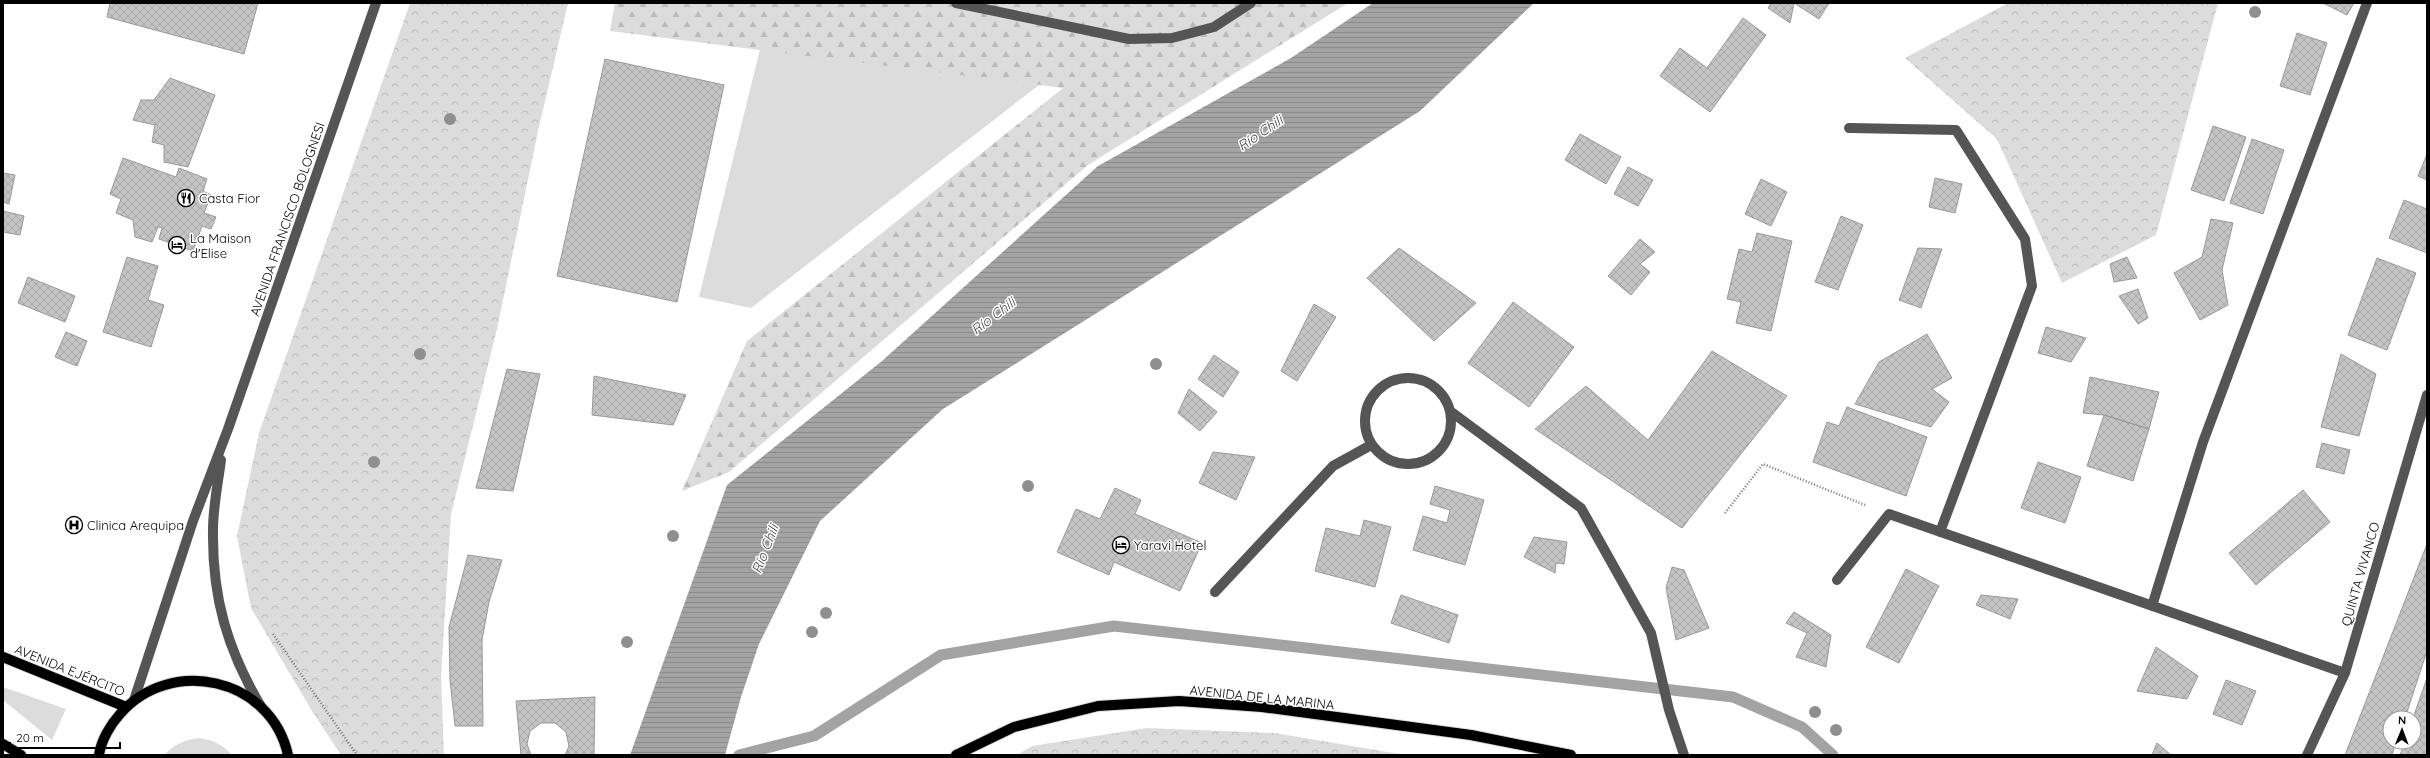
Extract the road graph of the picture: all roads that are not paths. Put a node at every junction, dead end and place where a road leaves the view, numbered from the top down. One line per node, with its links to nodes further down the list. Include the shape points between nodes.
1 (376, 3): 8 (street, AVENIDA FRANCISCO BOLOGNESI)
2 (956, 3): 3 (street, via 1129,39 1172,38 1214,27)
3 (1251, 3)
4 (2367, 3): 13 (street, via 2203,442)
5 (1848, 128): 10 (street, via 1956,130 2025,238 2032,286)
6 (2427, 396): 15 (street, QUINTA VIVANCO)
7 (1450, 411): 9 (street, via 1448,437 1441,449 1419,463 1392,462 1380,455); 9 (street, via 1444,397 1434,387 1420,380 1405,378 1390,382 1378,390 1369,402 1365,416 1365,431); 24 (street, via 1581,508 1651,633 1669,710)
8 (223, 444): 16 (street, AVENIDA FRANCISCO BOLOGNESI); 17 (street, AVENIDA FRANCISCO BOLOGNESI, via 212,528 214,586 230,645 243,676)
9 (1371, 445): 12 (street, via 1333,466)
10 (1940, 532): 11 (street, via 1890,514); 13 (street)
11 (1837, 580)
12 (1215, 592)
13 (2152, 606): 15 (street)
14 (3, 657): 16 (main road, AVENIDA EJÉRCITO)
15 (2345, 674): 25 (street, QUINTA VIVANCO)
16 (130, 703): 17 (main road, via 170,682 190,680 210,681 228,686 247,695); 20 (main road, via 106,736)
17 (262, 708): 21 (main road, via 281,733)
18 (3, 744): 19 (main road)
19 (21, 755)
20 (99, 755)
21 (288, 755)
22 (956, 755): 23 (main road, AVENIDA DE LA MARINA, via 1014,727 1098,706 1179,701 1262,707 1463,734)
23 (1571, 755)
24 (1684, 755)
25 (2307, 755)

